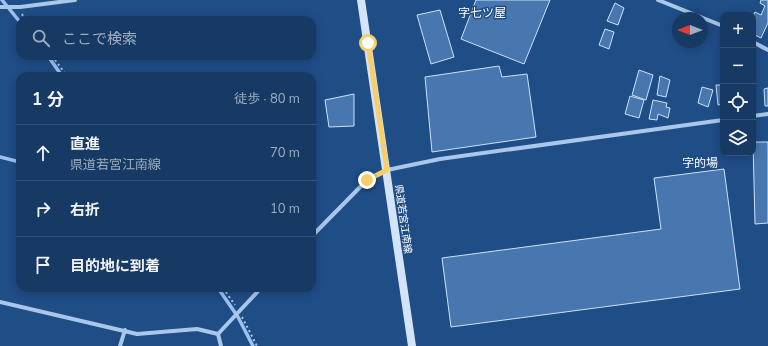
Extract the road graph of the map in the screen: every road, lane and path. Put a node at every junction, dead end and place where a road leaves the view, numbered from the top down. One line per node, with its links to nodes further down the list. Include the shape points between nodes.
1 (74, 0): 4 (street, via 20,8)
2 (361, 0): 13 (main road, 県道若宮江南線)
3 (658, 0): 5 (street)
4 (0, 8)
5 (720, 25)
6 (756, 44): 7 (street)
7 (768, 50)
8 (55, 60): 9 (path)
9 (63, 72)
10 (768, 114): 11 (street)
11 (756, 116)
12 (720, 120): 13 (street, via 440,159)
13 (387, 170): 14 (street, via 367,180); 21 (main road, 県道若宮江南線)
14 (316, 232)
15 (257, 292): 18 (street)
16 (0, 302): 17 (street)
17 (125, 330): 18 (street, via 137,334 197,329); 19 (street)
18 (218, 334): 20 (street)
19 (120, 346)
20 (221, 346)
21 (412, 346)

